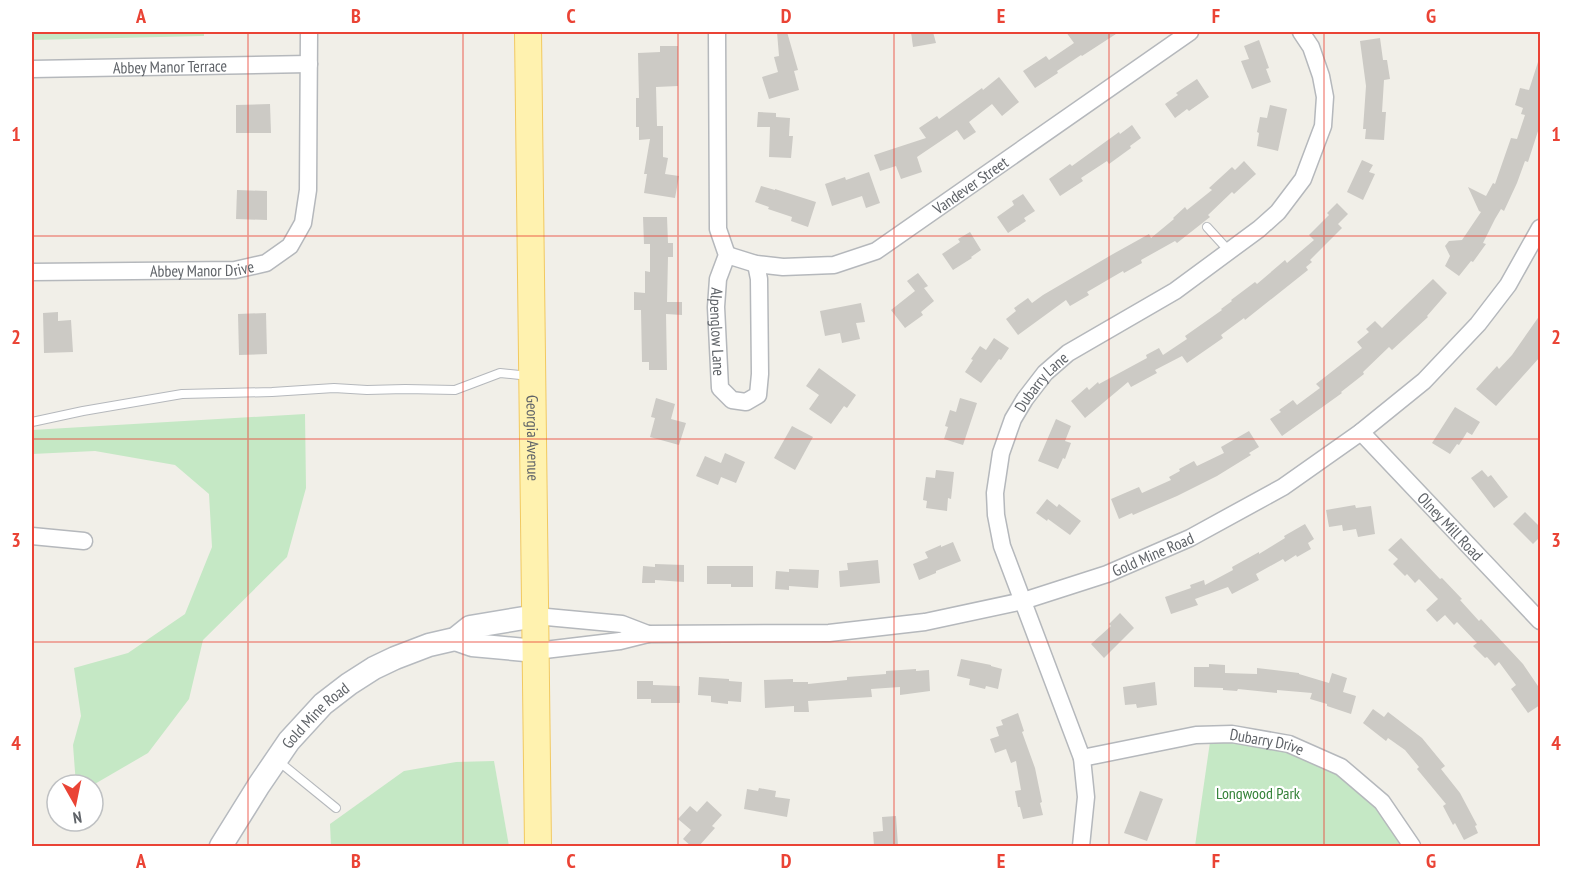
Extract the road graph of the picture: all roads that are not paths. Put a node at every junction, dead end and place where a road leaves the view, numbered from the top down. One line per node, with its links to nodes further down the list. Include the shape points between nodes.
1 (309, 32): 6 (street, Abbey Manor Drive)
2 (528, 32): 14 (main road, Georgia Avenue)
3 (717, 32): 11 (street, via 718,230)
4 (1190, 32): 12 (street, Vandever Street, via 876,251 834,264)
5 (1301, 32): 10 (street, Dubarry Lane, via 1321,75 1325,97 1323,126 1303,179 1291,195 1272,218)
6 (309, 64): 7 (street, Abbey Manor Terrace); 13 (street, Abbey Manor Drive, via 309,190 303,223 290,246 266,263 235,270)
7 (32, 69)
8 (1207, 227): 10 (lane)
9 (1540, 228): 16 (street, Gold Mine Road, via 1508,285 1478,324 1424,381)
10 (1229, 251): 19 (street, Dubarry Lane, via 1175,291 1068,353 1045,373 1013,419 1001,453 996,515 1002,546)
11 (728, 255): 12 (street, Vandever Street); 12 (street, Alpenglow Lane, via 718,279 716,307 720,388 732,400 747,402 758,395 760,374)
12 (756, 264)
13 (32, 272)
14 (532, 376): 15 (lane, via 500,373 455,390 333,388 182,394); 20 (main road, Georgia Avenue)
15 (32, 422)
16 (1361, 432): 19 (street, Gold Mine Road, via 1283,487 1190,538 1107,574); 21 (street, Olney Mill Road)
17 (32, 536): 18 (street)
18 (84, 540)
19 (1023, 601): 22 (street, Gold Mine Road, via 925,622 830,633); 25 (street, Dubarry Lane)
20 (536, 616): 22 (street, Gold Mine Road, via 622,624); 23 (street, Gold Mine Road, via 470,627); 24 (main road, Georgia Avenue)
21 (1540, 621)
22 (648, 634): 24 (street, Gold Mine Road)
23 (455, 639): 24 (street, Gold Mine Road, via 472,645); 26 (street, Gold Mine Road, via 395,657 349,684 309,718)
24 (536, 651): 29 (main road, Georgia Avenue)
25 (1082, 758): 30 (street, Dubarry Lane, via 1086,797); 31 (street, Dubarry Drive, via 1196,735 1232,734 1289,744 1341,767 1382,802)
26 (276, 759): 27 (lane); 28 (street, Gold Mine Road)
27 (336, 808)
28 (221, 846)
29 (538, 846)
30 (1082, 846)
31 (1412, 846)

